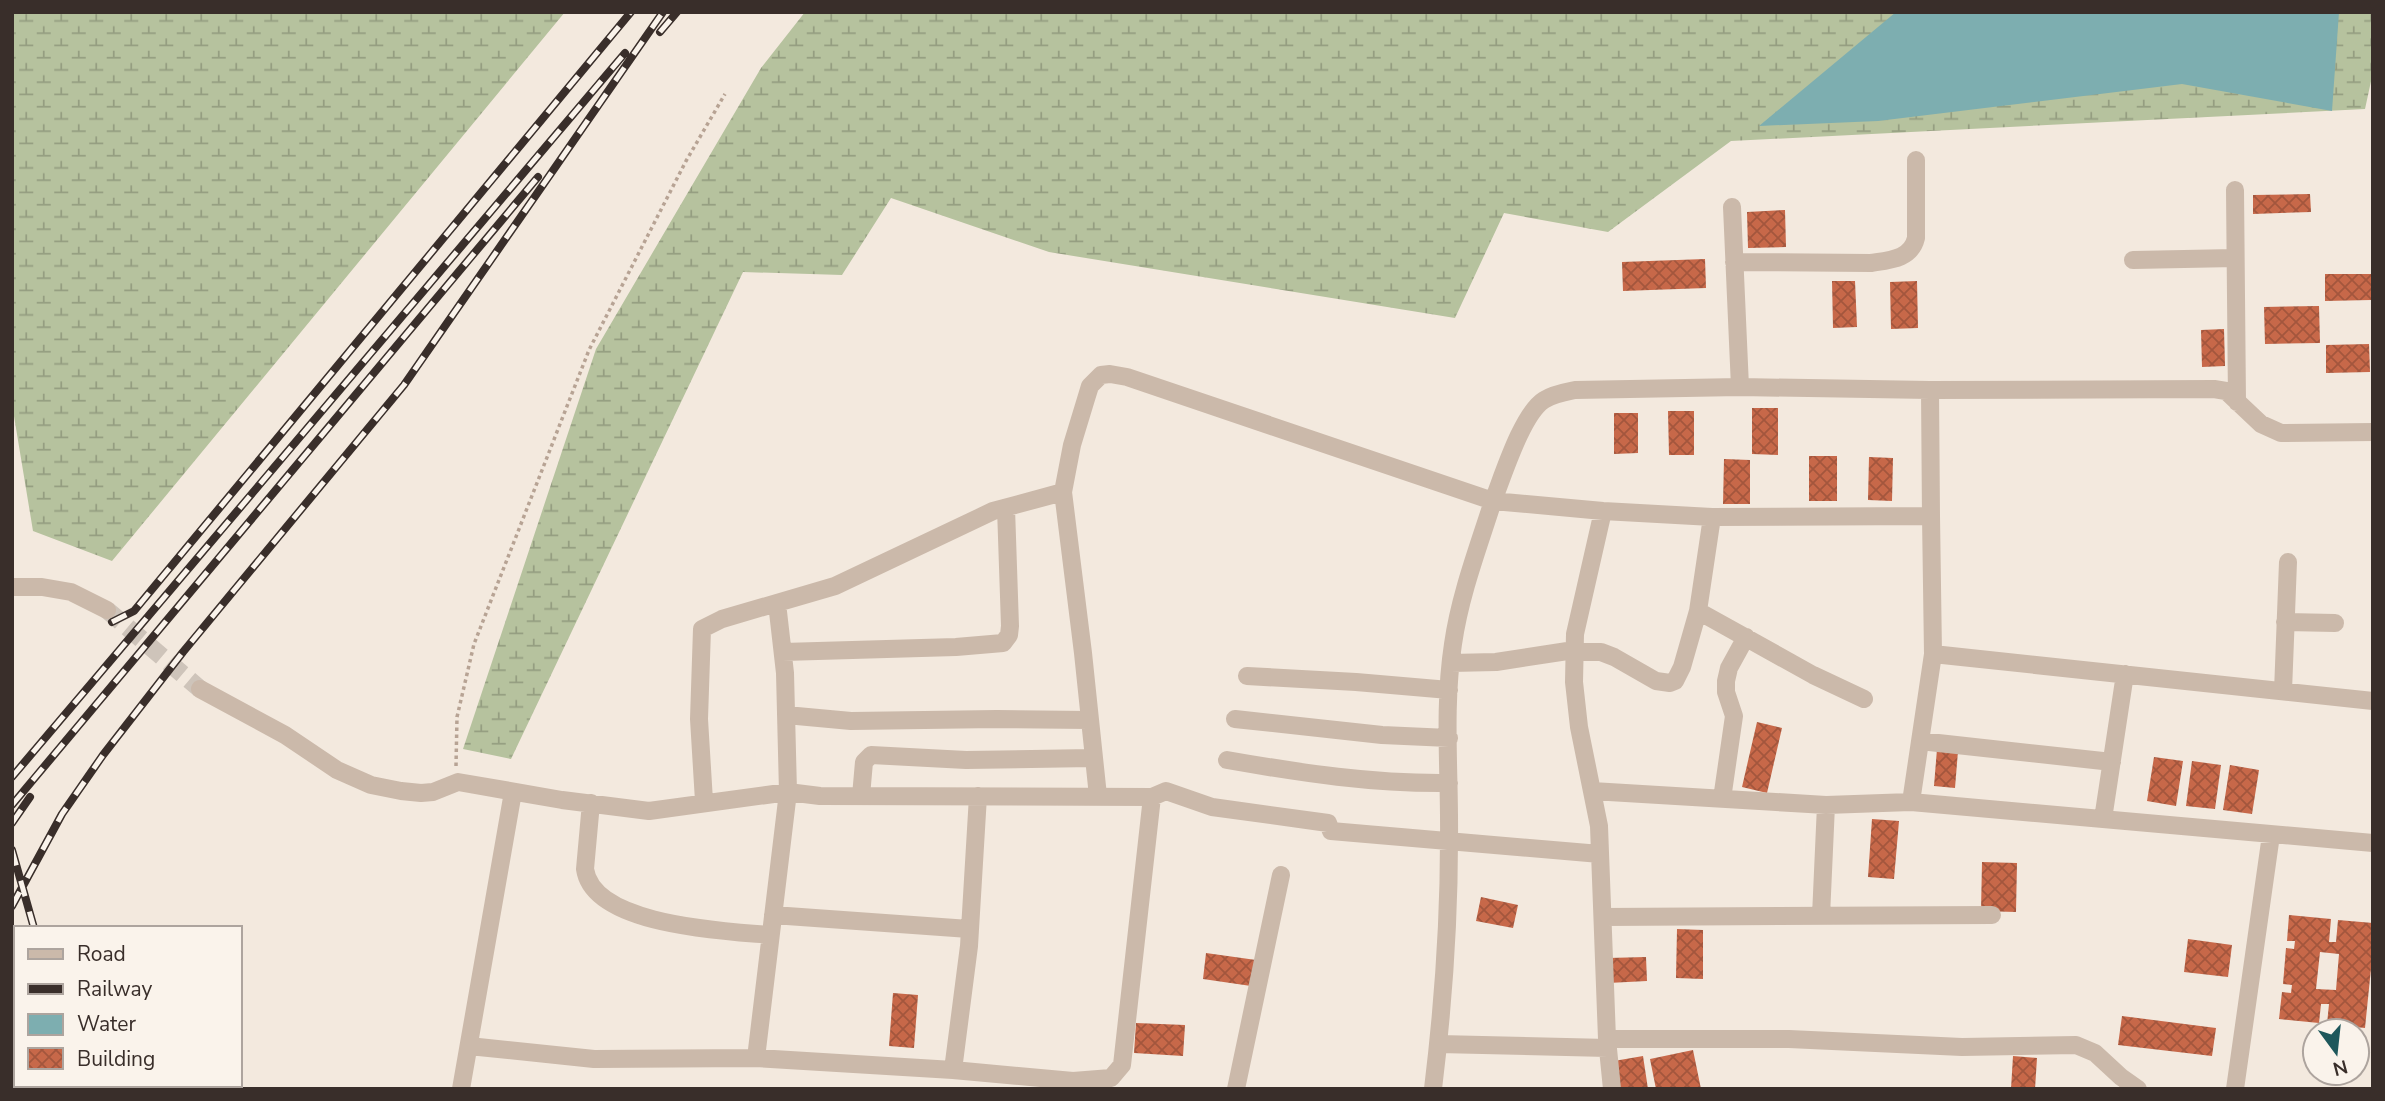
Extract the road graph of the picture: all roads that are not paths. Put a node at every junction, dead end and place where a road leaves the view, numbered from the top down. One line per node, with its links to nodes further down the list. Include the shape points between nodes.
1 (1916, 160): 6 (street, via 1916,238 1907,254 1871,263)
2 (2235, 190): 4 (street)
3 (1732, 206): 6 (street)
4 (2235, 258): 5 (street); 9 (street)
5 (2133, 260)
6 (1734, 262): 7 (street)
7 (1740, 387): 8 (street); 12 (street, via 1575,390 1542,401 1522,429)
8 (1930, 390): 9 (street, via 2214,389 2226,391); 15 (street)
9 (2237, 401): 10 (street, via 2261,424 2281,433)
10 (2373, 432)
11 (1063, 492): 12 (street, via 1090,386 1101,375 1110,374); 13 (street); 38 (street)
12 (1493, 502): 14 (street); 28 (street, via 1458,611)
13 (1006, 508): 19 (street, via 835,586); 26 (street, via 1010,626 1003,643)
14 (1603, 511): 16 (street); 25 (street)
15 (1931, 516): 16 (street); 27 (street)
16 (1712, 517): 21 (street)
17 (2288, 562): 22 (street)
18 (12, 587): 20 (street, via 71,592)
19 (777, 603): 26 (street); 53 (street, via 702,628 699,719)
20 (107, 610)
21 (1698, 611): 24 (street); 25 (street, via 1682,667 1670,683 1656,681 1614,657)
22 (2286, 622): 23 (street); 33 (street)
23 (2335, 622)
24 (1745, 637): 34 (street); 52 (street, via 1726,681 1734,716)
25 (1574, 651): 28 (street); 45 (street, via 1579,727)
26 (783, 652): 36 (street)
27 (1933, 654): 29 (street); 40 (street)
28 (1451, 663): 32 (street)
29 (2125, 674): 33 (street); 43 (street)
30 (1247, 676): 32 (street)
31 (200, 689): 46 (street, via 285,735 337,771 371,785 421,793 458,782)
32 (1449, 690): 39 (street)
33 (2283, 691): 35 (street)
34 (1864, 699)
35 (2373, 701)
36 (786, 715): 38 (street, via 851,721); 47 (street)
37 (1235, 719): 39 (street)
38 (1089, 720): 41 (street)
39 (1449, 738): 44 (street)
40 (1920, 741): 43 (street); 54 (street)
41 (1093, 758): 48 (street, via 966,760 870,755 864,762); 50 (street)
42 (1227, 760): 44 (street, via 1398,783)
43 (2112, 762): 57 (street)
44 (1449, 783): 59 (street)
45 (1592, 791): 52 (street); 61 (street, via 1600,826)
46 (513, 792): 55 (street); 71 (street)
47 (788, 792): 48 (street); 53 (street); 63 (street)
48 (861, 796): 49 (street)
49 (978, 796): 50 (street); 67 (street)
50 (1098, 796): 51 (street)
51 (1152, 797): 59 (street, via 1166,791 1212,807 1328,823 1331,831); 74 (street, via 1122,1065 1111,1078)
52 (1722, 799): 56 (street)
53 (704, 801): 55 (street, via 649,811)
54 (1911, 802): 56 (street); 57 (street)
55 (591, 803): 68 (street, via 586,878 611,902 666,924)
56 (1826, 804): 65 (street)
57 (2103, 820): 58 (street)
58 (2271, 835): 60 (street); 80 (street)
59 (1449, 842): 61 (street); 70 (street)
60 (2373, 843)
61 (1600, 854): 66 (street)
62 (1281, 875): 76 (street)
63 (773, 915): 67 (street); 68 (street)
64 (1993, 915): 65 (street)
65 (1821, 916): 66 (street)
66 (1603, 917): 69 (street)
67 (970, 929): 73 (street)
68 (770, 936): 72 (street)
69 (1608, 1043): 70 (street); 78 (street); 79 (street, via 1788,1039 1962,1047 2076,1045 2095,1053)
70 (1439, 1044): 77 (street)
71 (468, 1046): 72 (street, via 594,1059); 75 (street)
72 (756, 1058): 73 (street)
73 (953, 1070): 74 (street)
74 (1073, 1085)
75 (461, 1089)
76 (1236, 1089)
77 (1433, 1089)
78 (1612, 1089)
79 (2138, 1089)
80 (2235, 1089)

